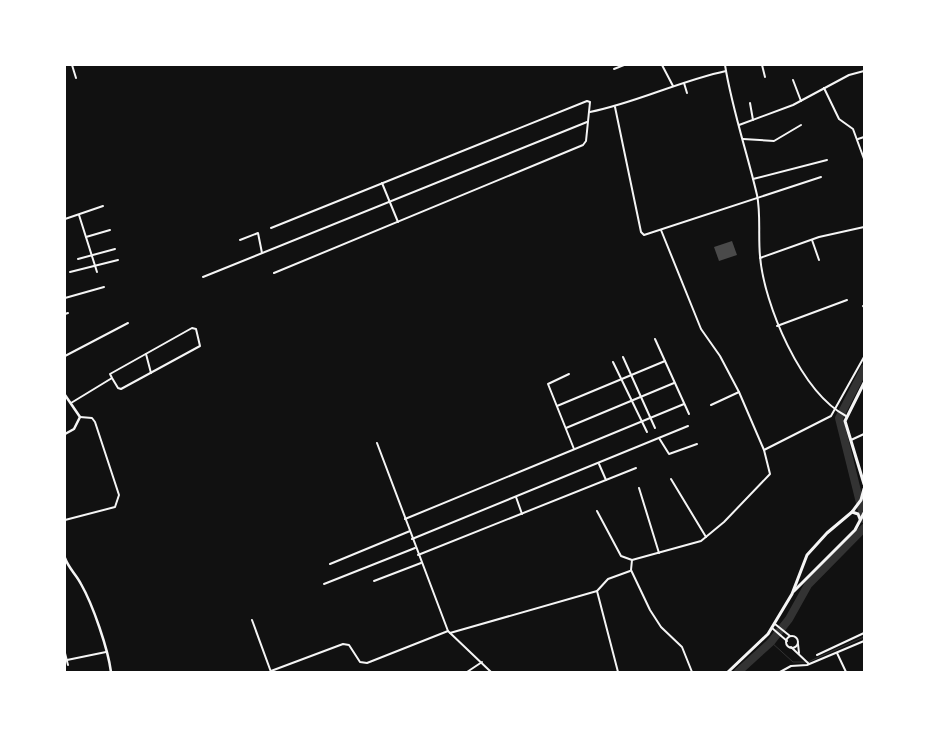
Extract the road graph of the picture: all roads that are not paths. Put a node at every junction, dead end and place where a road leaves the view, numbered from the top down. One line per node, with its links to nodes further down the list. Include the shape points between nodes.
1 (72, 65): 10 (street)
2 (624, 65): 6 (street)
3 (662, 65): 13 (street)
4 (725, 65): 7 (street)
5 (762, 65): 9 (street)
6 (614, 69)
7 (726, 71): 12 (street); 22 (street)
8 (864, 71): 14 (street)
9 (764, 77)
10 (76, 78)
11 (792, 80): 16 (street)
12 (684, 83): 13 (street); 15 (street)
13 (673, 86): 18 (street)
14 (824, 88): 16 (street); 26 (street, via 839,120 853,128)
15 (687, 93)
16 (801, 101): 20 (street)
17 (750, 103): 20 (street)
18 (615, 107): 19 (street); 41 (street, via 641,232 646,235)
19 (589, 112): 21 (street); 31 (street, via 591,105 587,101)
20 (753, 120): 22 (street)
21 (587, 122): 33 (street); 37 (street, via 583,145)
22 (739, 125): 25 (street)
23 (801, 125): 25 (street, via 774,141)
24 (864, 137): 26 (street)
25 (743, 139): 30 (street)
26 (858, 139): 27 (street)
27 (864, 159)
28 (827, 160): 30 (street)
29 (821, 177): 32 (street)
30 (752, 180): 32 (street)
31 (382, 183): 33 (street); 39 (street)
32 (758, 197): 41 (street); 48 (street)
33 (389, 200): 37 (street); 46 (street)
34 (104, 206): 35 (street)
35 (79, 214): 36 (street); 42 (street)
36 (65, 219)
37 (398, 222): 55 (street)
38 (864, 227): 44 (street)
39 (271, 228)
40 (110, 230): 42 (street)
41 (660, 230): 76 (street, via 701,329)
42 (86, 237): 47 (street)
43 (240, 240): 46 (street, via 258,233)
44 (812, 240): 48 (street); 51 (street)
45 (115, 249): 47 (street)
46 (264, 252): 56 (street)
47 (92, 256): 49 (street); 52 (street)
48 (760, 258): 61 (street)
49 (78, 259)
50 (118, 260): 52 (street)
51 (819, 260)
52 (95, 266): 53 (street); 54 (street)
53 (70, 272)
54 (97, 272)
55 (274, 273)
56 (204, 277)
57 (104, 287): 58 (street)
58 (65, 298)
59 (847, 300): 61 (street)
60 (128, 323): 64 (street)
61 (777, 326): 84 (street, via 802,370)
62 (655, 339): 67 (street)
63 (146, 354): 69 (street); 69 (street, via 194,327 201,343); 72 (street, via 110,374)
64 (65, 356)
65 (864, 356): 84 (street)
66 (623, 357): 71 (street)
67 (665, 361): 71 (street); 74 (street)
68 (613, 362): 73 (street)
69 (151, 374): 72 (street, via 120,389)
70 (570, 374): 83 (street, via 548,384)
71 (632, 375): 73 (street); 78 (street)
72 (112, 378): 80 (street)
73 (621, 380): 79 (street); 83 (street)
74 (674, 383): 78 (street); 81 (street)
75 (864, 383): 86 (main road)
76 (739, 392): 82 (street); 101 (street)
77 (65, 395): 80 (street)
78 (642, 396): 79 (street); 88 (street)
79 (632, 401): 89 (street); 91 (street)
80 (71, 403): 87 (street)
81 (684, 404): 85 (street); 88 (street)
82 (711, 405)
83 (557, 406): 91 (street)
84 (835, 408): 86 (street); 101 (street, via 831,416)
85 (689, 414)
86 (845, 416): 97 (main road)
87 (80, 417): 94 (street, via 74,428); 116 (street, via 92,418 95,422 118,495 116,506)
88 (651, 417): 89 (street); 92 (street)
89 (641, 421): 93 (street); 100 (street)
90 (688, 426): 96 (street)
91 (566, 428): 100 (street)
92 (655, 428)
93 (647, 432)
94 (65, 434)
95 (864, 434): 97 (street)
96 (659, 438): 99 (street, via 670,455); 102 (street)
97 (851, 440): 106 (main road)
98 (377, 443): 115 (street)
99 (697, 444)
100 (574, 449): 115 (street)
101 (764, 450): 118 (street, via 769,478)
102 (599, 463): 105 (street); 110 (street)
103 (636, 468): 105 (street)
104 (671, 479): 118 (street)
105 (606, 480): 113 (street)
106 (864, 484)
107 (639, 488): 121 (street)
108 (864, 488): 109 (main road)
109 (864, 495): 112 (main road)
110 (515, 497): 113 (street); 119 (street)
111 (597, 510): 124 (street, via 621,556)
112 (853, 511): 114 (main road); 129 (main road, via 815,546)
113 (522, 514): 122 (street)
114 (862, 517): 130 (main road, via 849,536)
115 (405, 519): 117 (street)
116 (65, 520)
117 (410, 531): 119 (street); 125 (street)
118 (706, 537): 121 (street)
119 (412, 539): 120 (street)
120 (416, 548): 122 (street); 132 (street)
121 (659, 553): 124 (street)
122 (418, 556): 126 (street)
123 (65, 558): 127 (street)
124 (632, 560): 128 (street)
125 (330, 564)
126 (419, 564): 131 (street); 138 (street)
127 (66, 567): 145 (street, via 82,585)
128 (631, 570): 133 (street, via 608,580); 161 (street, via 653,616 682,647)
129 (800, 572): 130 (main road); 134 (main road)
130 (806, 577): 134 (main road)
131 (374, 581)
132 (324, 584)
133 (597, 590): 138 (street); 160 (street)
134 (792, 594): 136 (main road)
135 (252, 620): 157 (street)
136 (776, 625): 137 (main road); 140 (street)
137 (772, 629): 141 (street); 162 (main road)
138 (449, 632): 153 (street); 157 (street, via 366,664 360,662 348,645 342,644)
139 (864, 633): 149 (street)
140 (790, 636): 141 (street); 143 (street, via 796,637)
141 (786, 641): 144 (street)
142 (864, 641): 147 (street)
143 (798, 644): 144 (street); 148 (street)
144 (792, 647): 148 (street)
145 (106, 652): 152 (street); 156 (street)
146 (65, 653): 152 (street)
147 (837, 653): 151 (street); 164 (street)
148 (799, 654): 154 (street)
149 (821, 654): 150 (street); 151 (street)
150 (817, 655)
151 (824, 658): 154 (street)
152 (67, 660): 155 (street)
153 (482, 662): 158 (street); 159 (street)
154 (808, 664): 163 (street, via 791,666)
155 (68, 665)
156 (111, 672)
157 (271, 672)
158 (467, 672)
159 (491, 672)
160 (618, 672)
161 (692, 672)
162 (728, 672)
163 (780, 672)
164 (846, 672)

